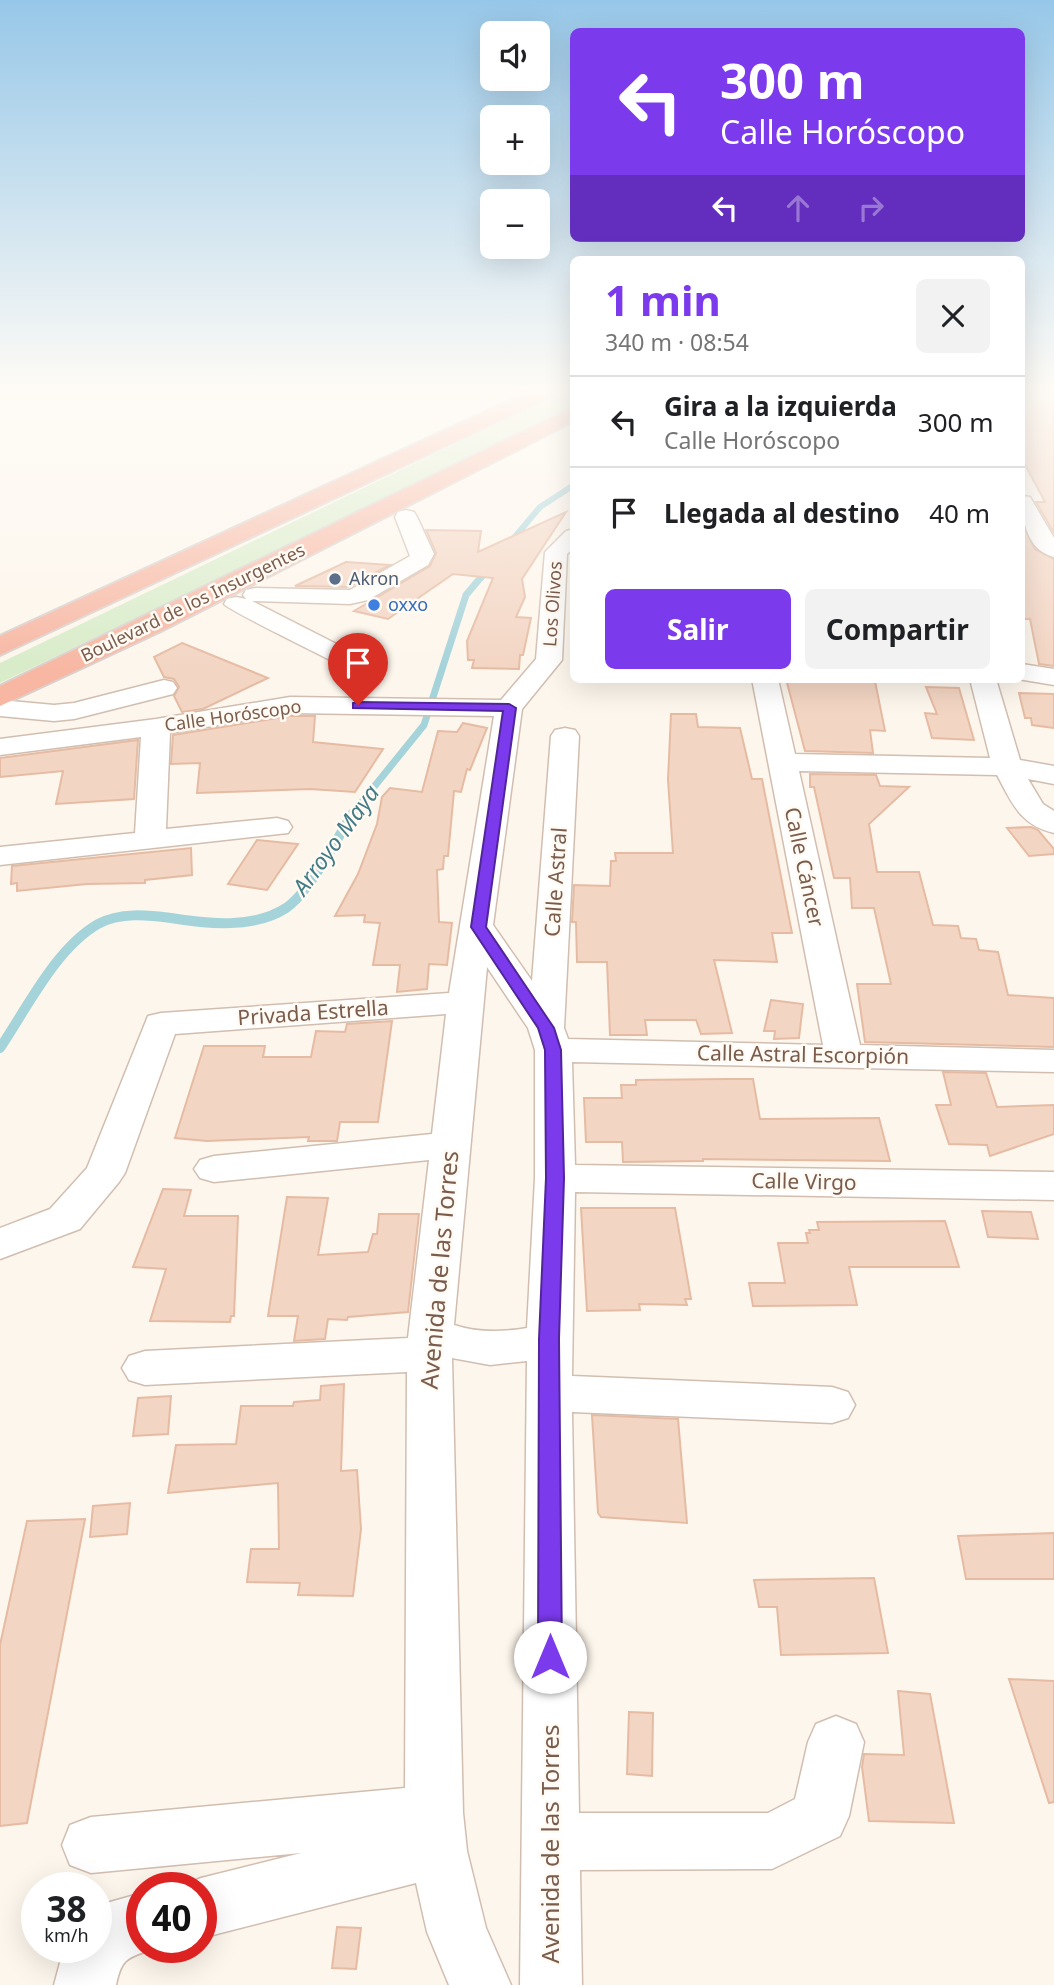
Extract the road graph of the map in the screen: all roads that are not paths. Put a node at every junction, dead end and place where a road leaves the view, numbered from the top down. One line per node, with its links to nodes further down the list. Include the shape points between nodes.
1 (349, 484): 10 (highway, Boulevard de los Insurgentes)
2 (433, 484): 9 (highway, Boulevard de los Insurgentes)
3 (469, 484): 5 (highway)
4 (1025, 509): 7 (street)
5 (405, 517): 8 (highway); 8 (street, via 422,554 420,560 359,595)
6 (570, 539): 12 (street, Los Olivos, via 556,552)
7 (1040, 544)
8 (245, 600): 9 (highway); 11 (street, via 260,613)
9 (139, 631): 18 (highway, Boulevard de los Insurgentes); 19 (highway)
10 (0, 645)
11 (347, 659)
12 (562, 660): 20 (street, Los Olivos)
13 (1025, 672): 14 (street)
14 (1054, 677)
15 (766, 683): 24 (street, Calle Cáncer)
16 (984, 683): 25 (street)
17 (164, 688): 19 (street, via 74,711)
18 (0, 697)
19 (0, 708)
20 (509, 708): 21 (street, Calle Horóscopo, via 290,705); 31 (street, Avenida de las Torres)
21 (156, 727): 23 (street, Calle Horóscopo); 29 (street)
22 (565, 736): 33 (street, Calle Astral)
23 (0, 747)
24 (781, 762): 25 (street); 34 (street, Calle Cáncer)
25 (1007, 767): 26 (street); 27 (street, via 1031,810)
26 (1054, 775)
27 (1054, 824)
28 (277, 827): 29 (street)
29 (150, 839): 30 (street)
30 (0, 856)
31 (478, 927): 32 (street, Avenida de las Torres); 33 (street)
32 (465, 1002): 36 (street, Avenida de las Torres); 40 (street, Privada Estrella, via 161,1024 105,1173 65,1219)
33 (550, 1039): 34 (street, Calle Astral Escorpión); 38 (street, Avenida de las Torres)
34 (844, 1056): 35 (street, Calle Astral Escorpión)
35 (1054, 1061)
36 (450, 1144): 37 (street); 42 (street, Avenida de las Torres)
37 (214, 1169)
38 (555, 1178): 39 (street, Calle Virgo); 41 (street, Avenida de las Torres)
39 (1054, 1186)
40 (0, 1244)
41 (549, 1339): 42 (street, via 524,1347 486,1350); 44 (street, Avenida de las Torres)
42 (430, 1344): 43 (street); 47 (street, Avenida de las Torres)
43 (145, 1368)
44 (550, 1393): 45 (street); 48 (street, Avenida de las Torres)
45 (832, 1405)
46 (836, 1742): 48 (street, via 820,1816 772,1841)
47 (436, 1832): 49 (street); 50 (street, via 415,1854); 53 (street, Avenida de las Torres, via 457,1932)
48 (551, 1842): 54 (street, Avenida de las Torres)
49 (91, 1844)
50 (217, 1904)
51 (125, 1927): 52 (street, via 91,1957)
52 (85, 1985)
53 (480, 1985)
54 (551, 1985)

